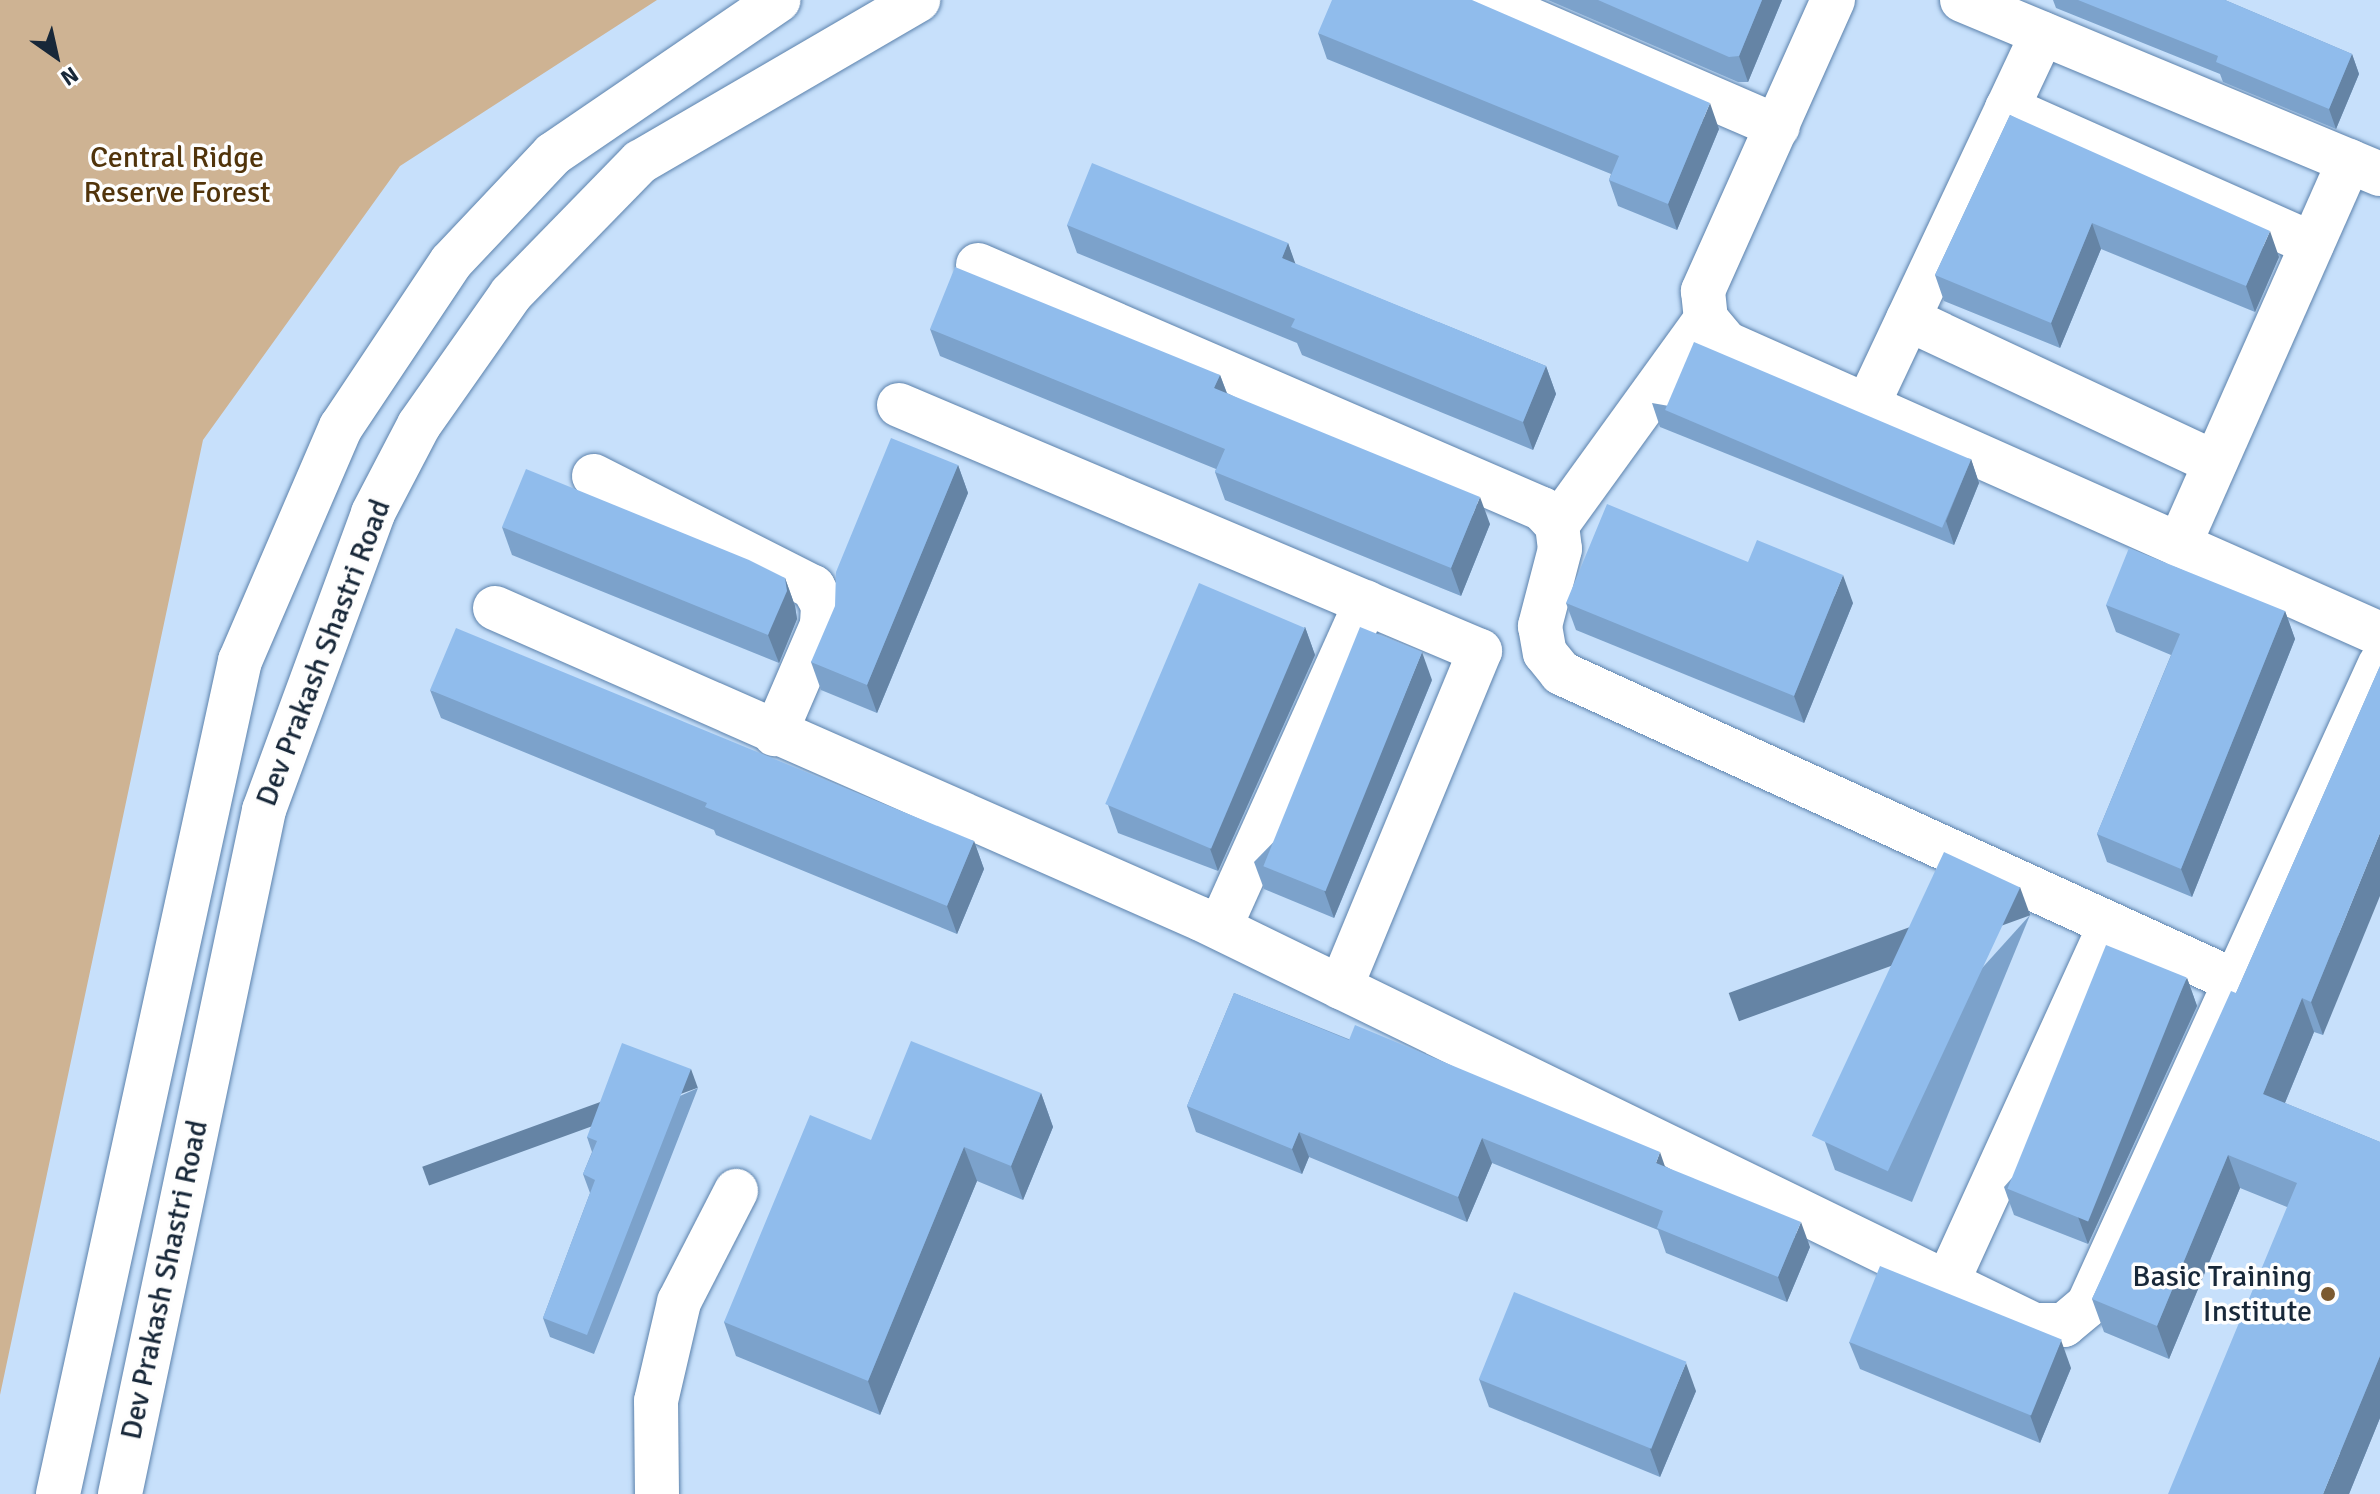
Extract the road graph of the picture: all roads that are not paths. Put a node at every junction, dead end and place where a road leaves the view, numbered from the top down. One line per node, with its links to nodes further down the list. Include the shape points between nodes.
1 (779, 0): 31 (street, Dev Prakash Shastri Road, via 553,154 451,262 341,427 240,661)
2 (918, 0): 32 (street, Dev Prakash Shastri Road, via 640,162 511,294 419,425 373,513 264,810)
3 (1485, 0): 8 (street)
4 (1833, 0): 8 (street)
5 (1962, 0): 6 (street)
6 (2042, 34): 7 (street); 9 (street)
7 (2007, 108): 10 (street); 13 (street)
8 (1778, 127): 12 (street, via 1703,291)
9 (2364, 167): 10 (street)
10 (2312, 244): 16 (street)
11 (978, 265): 18 (street, via 1542,509)
12 (1706, 319): 14 (street, via 1726,343); 18 (street)
13 (1908, 319): 14 (street); 16 (street)
14 (1869, 402): 19 (street)
15 (899, 405): 20 (street)
16 (2215, 463): 19 (street)
17 (594, 476): 24 (street, via 813,587 823,605 822,625)
18 (1557, 525): 25 (street, via 1560,549 1540,626 1545,653 1561,673)
19 (2179, 545): 22 (street)
20 (1366, 602): 26 (street); 28 (street, via 1480,651)
21 (495, 608): 24 (street)
22 (2380, 634)
23 (2380, 664): 27 (street)
24 (775, 734): 26 (street)
25 (2110, 926): 27 (street); 30 (street)
26 (1220, 927): 28 (street)
27 (2235, 981): 30 (street, via 2088,1305 2064,1325 2034,1325)
28 (1341, 987): 30 (street)
29 (736, 1191): 33 (street, via 679,1302 656,1401)
30 (1947, 1283)
31 (58, 1494)
32 (120, 1494)
33 (657, 1494)

